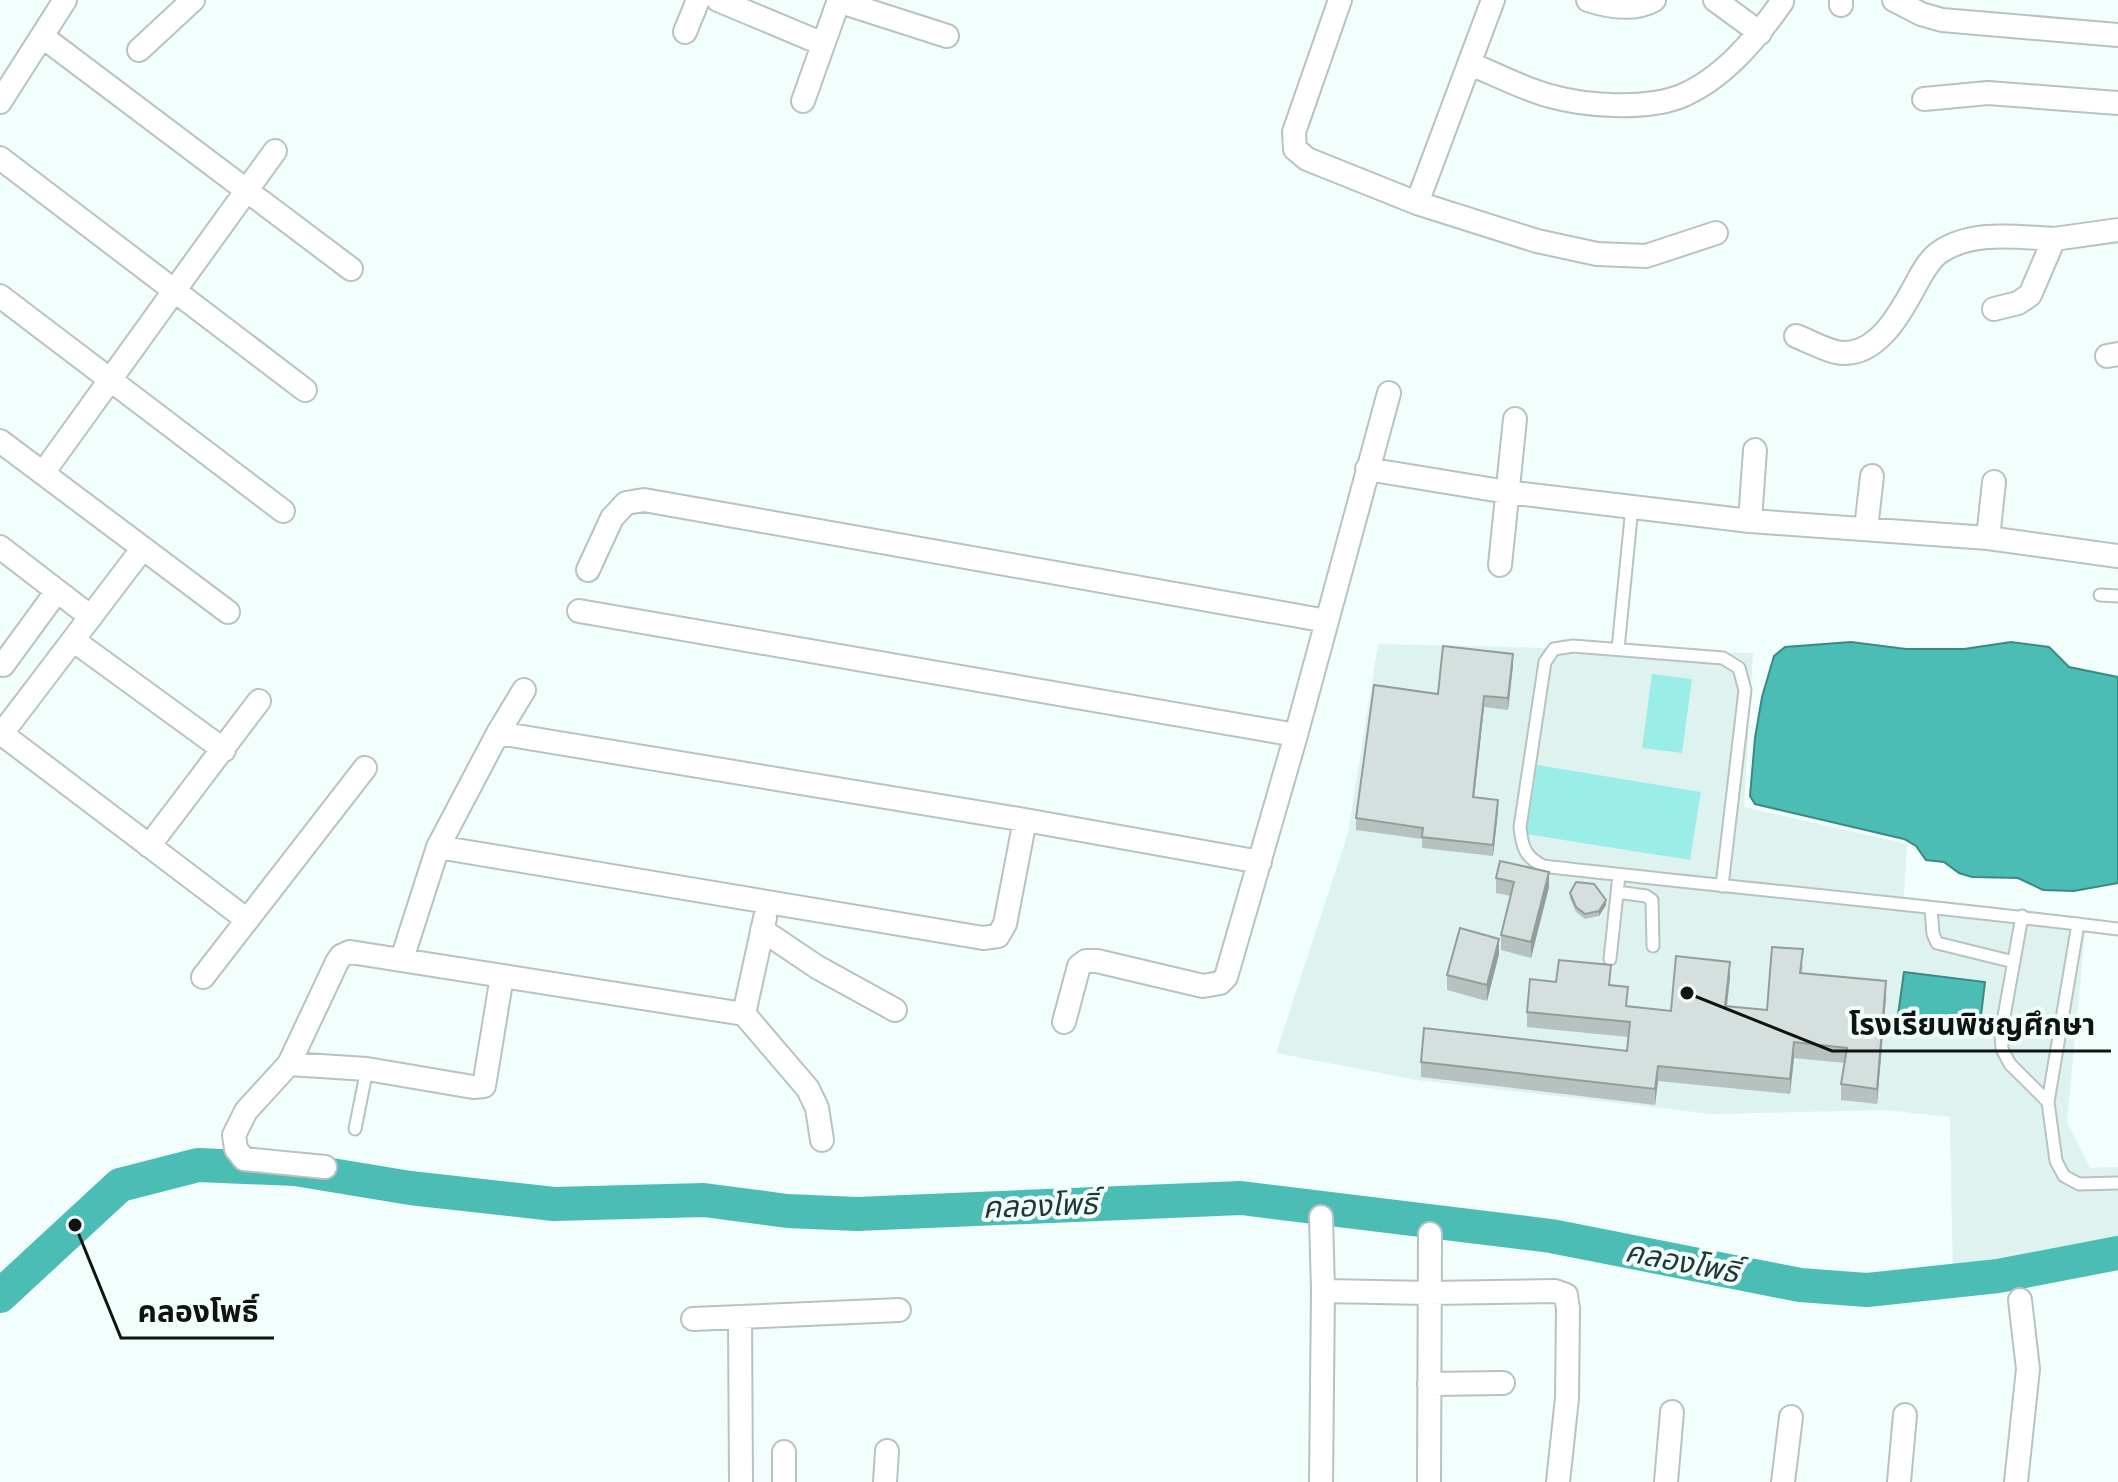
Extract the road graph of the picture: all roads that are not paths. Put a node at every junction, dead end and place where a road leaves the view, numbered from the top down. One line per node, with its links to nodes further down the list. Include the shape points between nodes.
1 (65, 0): 17 (street)
2 (193, 0): 19 (street)
3 (698, 0): 13 (street)
4 (718, 0): 18 (street)
5 (838, 0): 16 (street); 18 (street)
6 (1340, 0): 28 (street, via 1294,132 1295,149 1307,159)
7 (1493, 0): 20 (street)
8 (1588, 0): 9 (street, via 1627,7)
9 (1654, 0)
10 (1715, 0): 14 (street)
11 (1894, 0): 15 (street, via 1942,20)
12 (1782, 2): 14 (street)
13 (685, 32)
14 (1760, 33): 20 (street, via 1705,83 1677,98 1633,105 1548,96)
15 (2118, 35)
16 (947, 36)
17 (43, 37): 23 (street); 27 (street)
18 (823, 44): 22 (street)
19 (139, 50)
20 (1470, 64): 28 (street)
21 (1924, 99): 24 (street, via 1988,93)
22 (803, 101)
23 (0, 102)
24 (2118, 103)
25 (275, 151): 27 (street)
26 (0, 158): 33 (street)
27 (246, 191): 32 (street); 33 (street)
28 (1417, 203): 30 (street, via 1597,254 1646,256)
29 (2118, 230): 31 (street)
30 (1716, 233)
31 (2054, 239): 35 (street, via 2030,295); 36 (street, via 1991,236 1936,254 1897,319 1855,353 1836,352)
32 (351, 269)
33 (173, 290): 37 (street); 38 (street)
34 (0, 296): 37 (street)
35 (1994, 309)
36 (1796, 336)
37 (110, 380): 44 (street); 49 (street)
38 (305, 390)
39 (1389, 393): 43 (street)
40 (1515, 419): 47 (street)
41 (0, 441): 44 (street)
42 (1755, 450): 50 (street)
43 (1367, 469): 47 (street); 64 (street)
44 (43, 473): 54 (street)
45 (1872, 476): 51 (street)
46 (1994, 482): 52 (street)
47 (1507, 492): 48 (street); 56 (street)
48 (1632, 507): 50 (street); 66 (lane)
49 (283, 511)
50 (1750, 521): 51 (street)
51 (1866, 529): 52 (street)
52 (1988, 538): 55 (street)
53 (0, 547): 58 (street)
54 (143, 548): 62 (street); 63 (street)
55 (2118, 556)
56 (1500, 565)
57 (588, 570): 64 (street, via 612,518 626,503 644,500)
58 (57, 591): 63 (street); 67 (street)
59 (2100, 595): 60 (lane)
60 (2118, 596)
61 (579, 611): 72 (street)
62 (228, 612)
63 (91, 617): 65 (street)
64 (1327, 621): 72 (street)
65 (73, 640): 71 (street); 73 (street)
66 (1618, 649): 79 (lane, via 1554,649 1545,662 1520,827 1529,859 1543,866); 80 (lane, via 1723,658 1739,668 1745,690)
67 (3, 665)
68 (524, 690): 70 (street)
69 (259, 701): 73 (street)
70 (498, 733): 75 (street); 77 (street)
71 (1, 735): 76 (street)
72 (1296, 735): 78 (street)
73 (224, 750): 76 (street)
74 (365, 768): 85 (street)
75 (1025, 820): 78 (street); 82 (street, via 1005,924 998,936 983,938)
76 (149, 846): 85 (street)
77 (438, 847): 82 (street); 90 (street)
78 (1260, 862): 97 (street, via 1220,983 1203,986 1086,961 1079,966)
79 (1619, 875): 80 (lane); 81 (lane)
80 (1722, 886): 83 (lane)
81 (1617, 892): 89 (lane, via 1652,900); 91 (lane)
82 (769, 902): 88 (street)
83 (1931, 908): 84 (lane); 92 (lane, via 1937,943)
84 (2022, 916): 86 (lane); 92 (lane)
85 (246, 919): 94 (street)
86 (2078, 924): 87 (lane); 100 (lane)
87 (2118, 929)
88 (762, 930): 95 (street); 96 (street)
89 (1653, 946)
90 (402, 959): 93 (street); 98 (street, via 350,952 341,956)
91 (1610, 959)
92 (2014, 962): 100 (lane, via 2002,1049)
93 (502, 976): 96 (street); 99 (street, via 484,1086)
94 (203, 977)
95 (895, 1010)
96 (744, 1014): 102 (street, via 808,1089)
97 (1064, 1022)
98 (289, 1064): 99 (street); 103 (street, via 246,1111 234,1135 236,1149 244,1159)
99 (367, 1069): 101 (lane)
100 (2048, 1102): 104 (lane, via 2056,1161 2064,1176 2079,1184)
101 (355, 1129)
102 (822, 1140)
103 (325, 1167)
104 (2118, 1183)
105 (1321, 1217): 107 (street)
106 (1430, 1234): 108 (street)
107 (1323, 1291): 108 (street); 123 (street)
108 (1430, 1293): 114 (street); 125 (street, via 1566,1295 1567,1398)
109 (2020, 1300): 129 (street, via 2028,1369)
110 (899, 1310): 111 (street)
111 (740, 1317): 112 (street); 120 (street)
112 (693, 1319)
113 (1503, 1383): 114 (street)
114 (1429, 1384): 124 (street)
115 (1672, 1412): 126 (street)
116 (1905, 1415): 128 (street)
117 (1791, 1417): 127 (street)
118 (887, 1451): 122 (street)
119 (784, 1452): 121 (street)
120 (741, 1482)
121 (784, 1482)
122 (885, 1482)
123 (1321, 1482)
124 (1429, 1482)
125 (1558, 1482)
126 (1666, 1482)
127 (1783, 1482)
128 (1899, 1482)
129 (2016, 1482)

